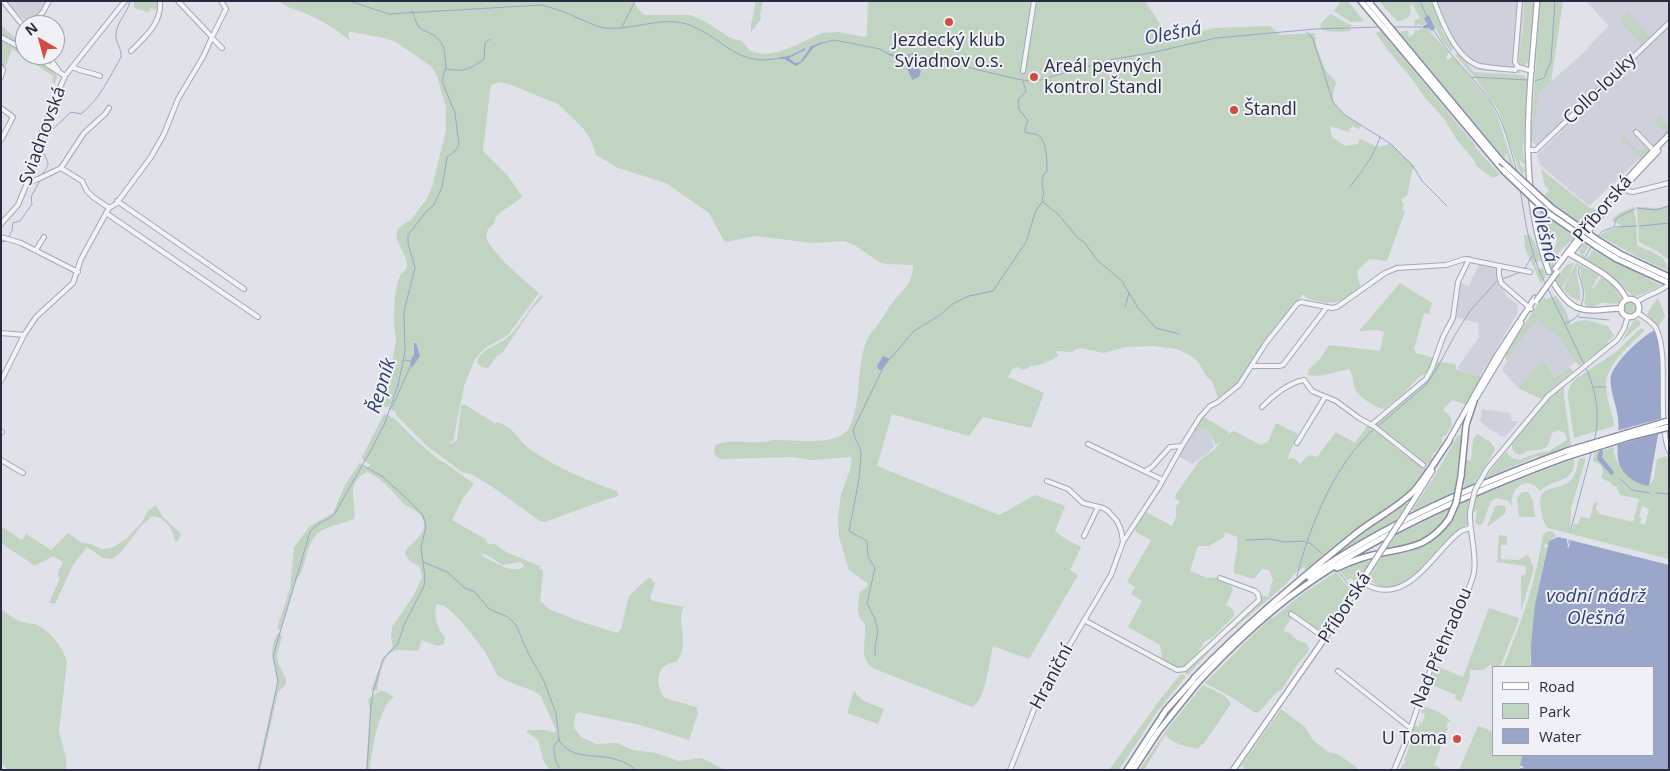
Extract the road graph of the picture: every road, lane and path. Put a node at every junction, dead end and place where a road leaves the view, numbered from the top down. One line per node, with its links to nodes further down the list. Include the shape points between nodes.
1 (3, 1): 14 (street)
2 (49, 1): 13 (street)
3 (126, 1): 24 (street, Sviadnovská)
4 (160, 1): 20 (street, via 151,32)
5 (178, 1): 17 (street)
6 (221, 1): 17 (street, via 226,9)
7 (1034, 1): 26 (street)
8 (1361, 1): 49 (highway, bridge, via 1502,170 1548,213)
9 (1368, 1): 49 (highway, bridge, via 1502,161 1552,208)
10 (1434, 1): 25 (street, via 1448,35 1471,61 1480,66)
11 (1520, 1): 25 (street)
12 (1537, 1): 27 (main road)
13 (40, 15)
14 (15, 16)
15 (1669, 23): 37 (street, Collo-louky, via 1536,150)
16 (1, 37): 18 (street)
17 (212, 37): 19 (street); 43 (street, via 151,157)
18 (15, 45)
19 (222, 48)
20 (131, 50)
21 (48, 65): 28 (street)
22 (55, 65): 28 (street)
23 (1, 67): 30 (street)
24 (73, 67): 28 (street, Sviadnovská); 29 (street)
25 (1518, 68): 27 (street)
26 (1023, 70)
27 (1532, 71): 37 (main road)
28 (63, 75): 40 (street, Sviadnovská)
29 (100, 76)
30 (1, 77)
31 (1, 108): 36 (street, via 13,117)
32 (109, 108): 39 (street, via 84,133)
33 (1636, 132): 38 (street)
34 (1669, 135): 38 (main road, Příborská)
35 (1669, 139): 38 (main road, Příborská)
36 (1, 140)
37 (1528, 150): 56 (main road, via 1532,214)
38 (1655, 151): 42 (main road, Příborská)
39 (61, 168): 40 (street); 44 (street, via 82,181 87,191)
40 (26, 183): 46 (street, Sviadnovská, via 18,205)
41 (1669, 183): 42 (street, via 1634,192)
42 (1623, 187): 51 (main road, Příborská)
43 (117, 202): 44 (street); 61 (street)
44 (109, 208): 45 (street)
45 (106, 213): 54 (street, via 81,259); 68 (street)
46 (1, 224)
47 (44, 237): 50 (street)
48 (5, 239): 50 (street)
49 (1597, 243): 57 (highway, via 1617,259)
50 (36, 250): 54 (street)
51 (1569, 253): 62 (main road, via 1612,281); 65 (main road, Příborská, bridge)
52 (1469, 259): 53 (street); 64 (street, via 1446,265 1397,268 1337,307); 78 (street, via 1458,282 1453,318 1426,379)
53 (1499, 266): 55 (street); 65 (street, via 1501,283)
54 (78, 272): 71 (street, via 70,287 36,317)
55 (1530, 272)
56 (1549, 272)
57 (1654, 274): 58 (highway); 60 (highway)
58 (1669, 277)
59 (1553, 282): 66 (main road, via 1565,300 1579,309)
60 (1669, 283): 63 (street)
61 (244, 289)
62 (1627, 300): 63 (main road); 66 (main road)
63 (1637, 302): 67 (main road)
64 (1327, 306): 72 (street, via 1283,365); 72 (street, Hraniční, via 1297,304)
65 (1530, 308): 75 (main road, Příborská); 79 (main road, Příborská, via 1496,356)
66 (1622, 308): 69 (main road)
67 (1638, 313): 69 (main road); 83 (street, via 1657,329 1663,345 1666,377 1664,435)
68 (258, 316)
69 (1628, 316): 92 (street, Nad Přehradou, bridge, via 1617,340 1541,403 1486,469 1475,490)
70 (1, 333): 71 (street)
71 (24, 335): 73 (street)
72 (1251, 366): 82 (street, Hraniční, via 1239,385 1200,417)
73 (1, 381)
74 (1324, 397): 76 (street, via 1312,390 1307,381 1301,380); 78 (street, via 1336,401); 80 (street)
75 (1474, 401): 79 (main road, Příborská); 97 (highway, bridge, via 1466,425 1456,503 1438,532 1419,545 1360,559)
76 (1262, 407)
77 (1668, 423): 84 (highway, bridge)
78 (1374, 427): 86 (street)
79 (1449, 441): 96 (main road, Příborská, bridge); 98 (highway, via 1410,495 1355,534)
80 (1297, 443)
81 (1088, 444): 87 (street)
82 (1182, 446): 87 (street, via 1170,447 1152,468); 89 (street, Hraniční)
83 (1669, 451)
84 (1568, 454): 97 (highway, via 1435,511); 98 (highway, via 1516,470 1433,506 1341,556)
85 (1, 460): 88 (street)
86 (1423, 465)
87 (1144, 471): 89 (street)
88 (23, 474)
89 (1163, 480): 94 (street, Hraniční)
90 (1047, 482): 91 (street, via 1068,489 1083,503)
91 (1098, 507): 93 (street); 94 (street, via 1108,511 1117,521)
92 (1470, 528): 96 (street, via 1454,536 1415,578 1403,586 1386,590); 104 (street, Nad Přehradou, via 1474,560 1472,579 1433,664)
93 (1084, 536)
94 (1124, 542): 100 (street, Hraniční, via 1111,575)
95 (1220, 578): 100 (street, via 1255,591 1259,600 1185,669 1177,670)
96 (1362, 582): 101 (main road, Příborská)
97 (1306, 585): 103 (highway, via 1252,628)
98 (1278, 599): 103 (highway, via 1242,630)
99 (1291, 614): 101 (street)
100 (1084, 620): 105 (street, Hraniční, via 1038,697)
101 (1325, 638): 108 (main road, Příborská)
102 (1338, 671): 104 (street)
103 (1196, 680): 106 (highway, via 1166,710); 107 (highway)
104 (1409, 727): 109 (street, Nad Přehradou)
105 (1010, 770)
106 (1126, 770)
107 (1133, 770)
108 (1233, 770)
109 (1394, 770)

